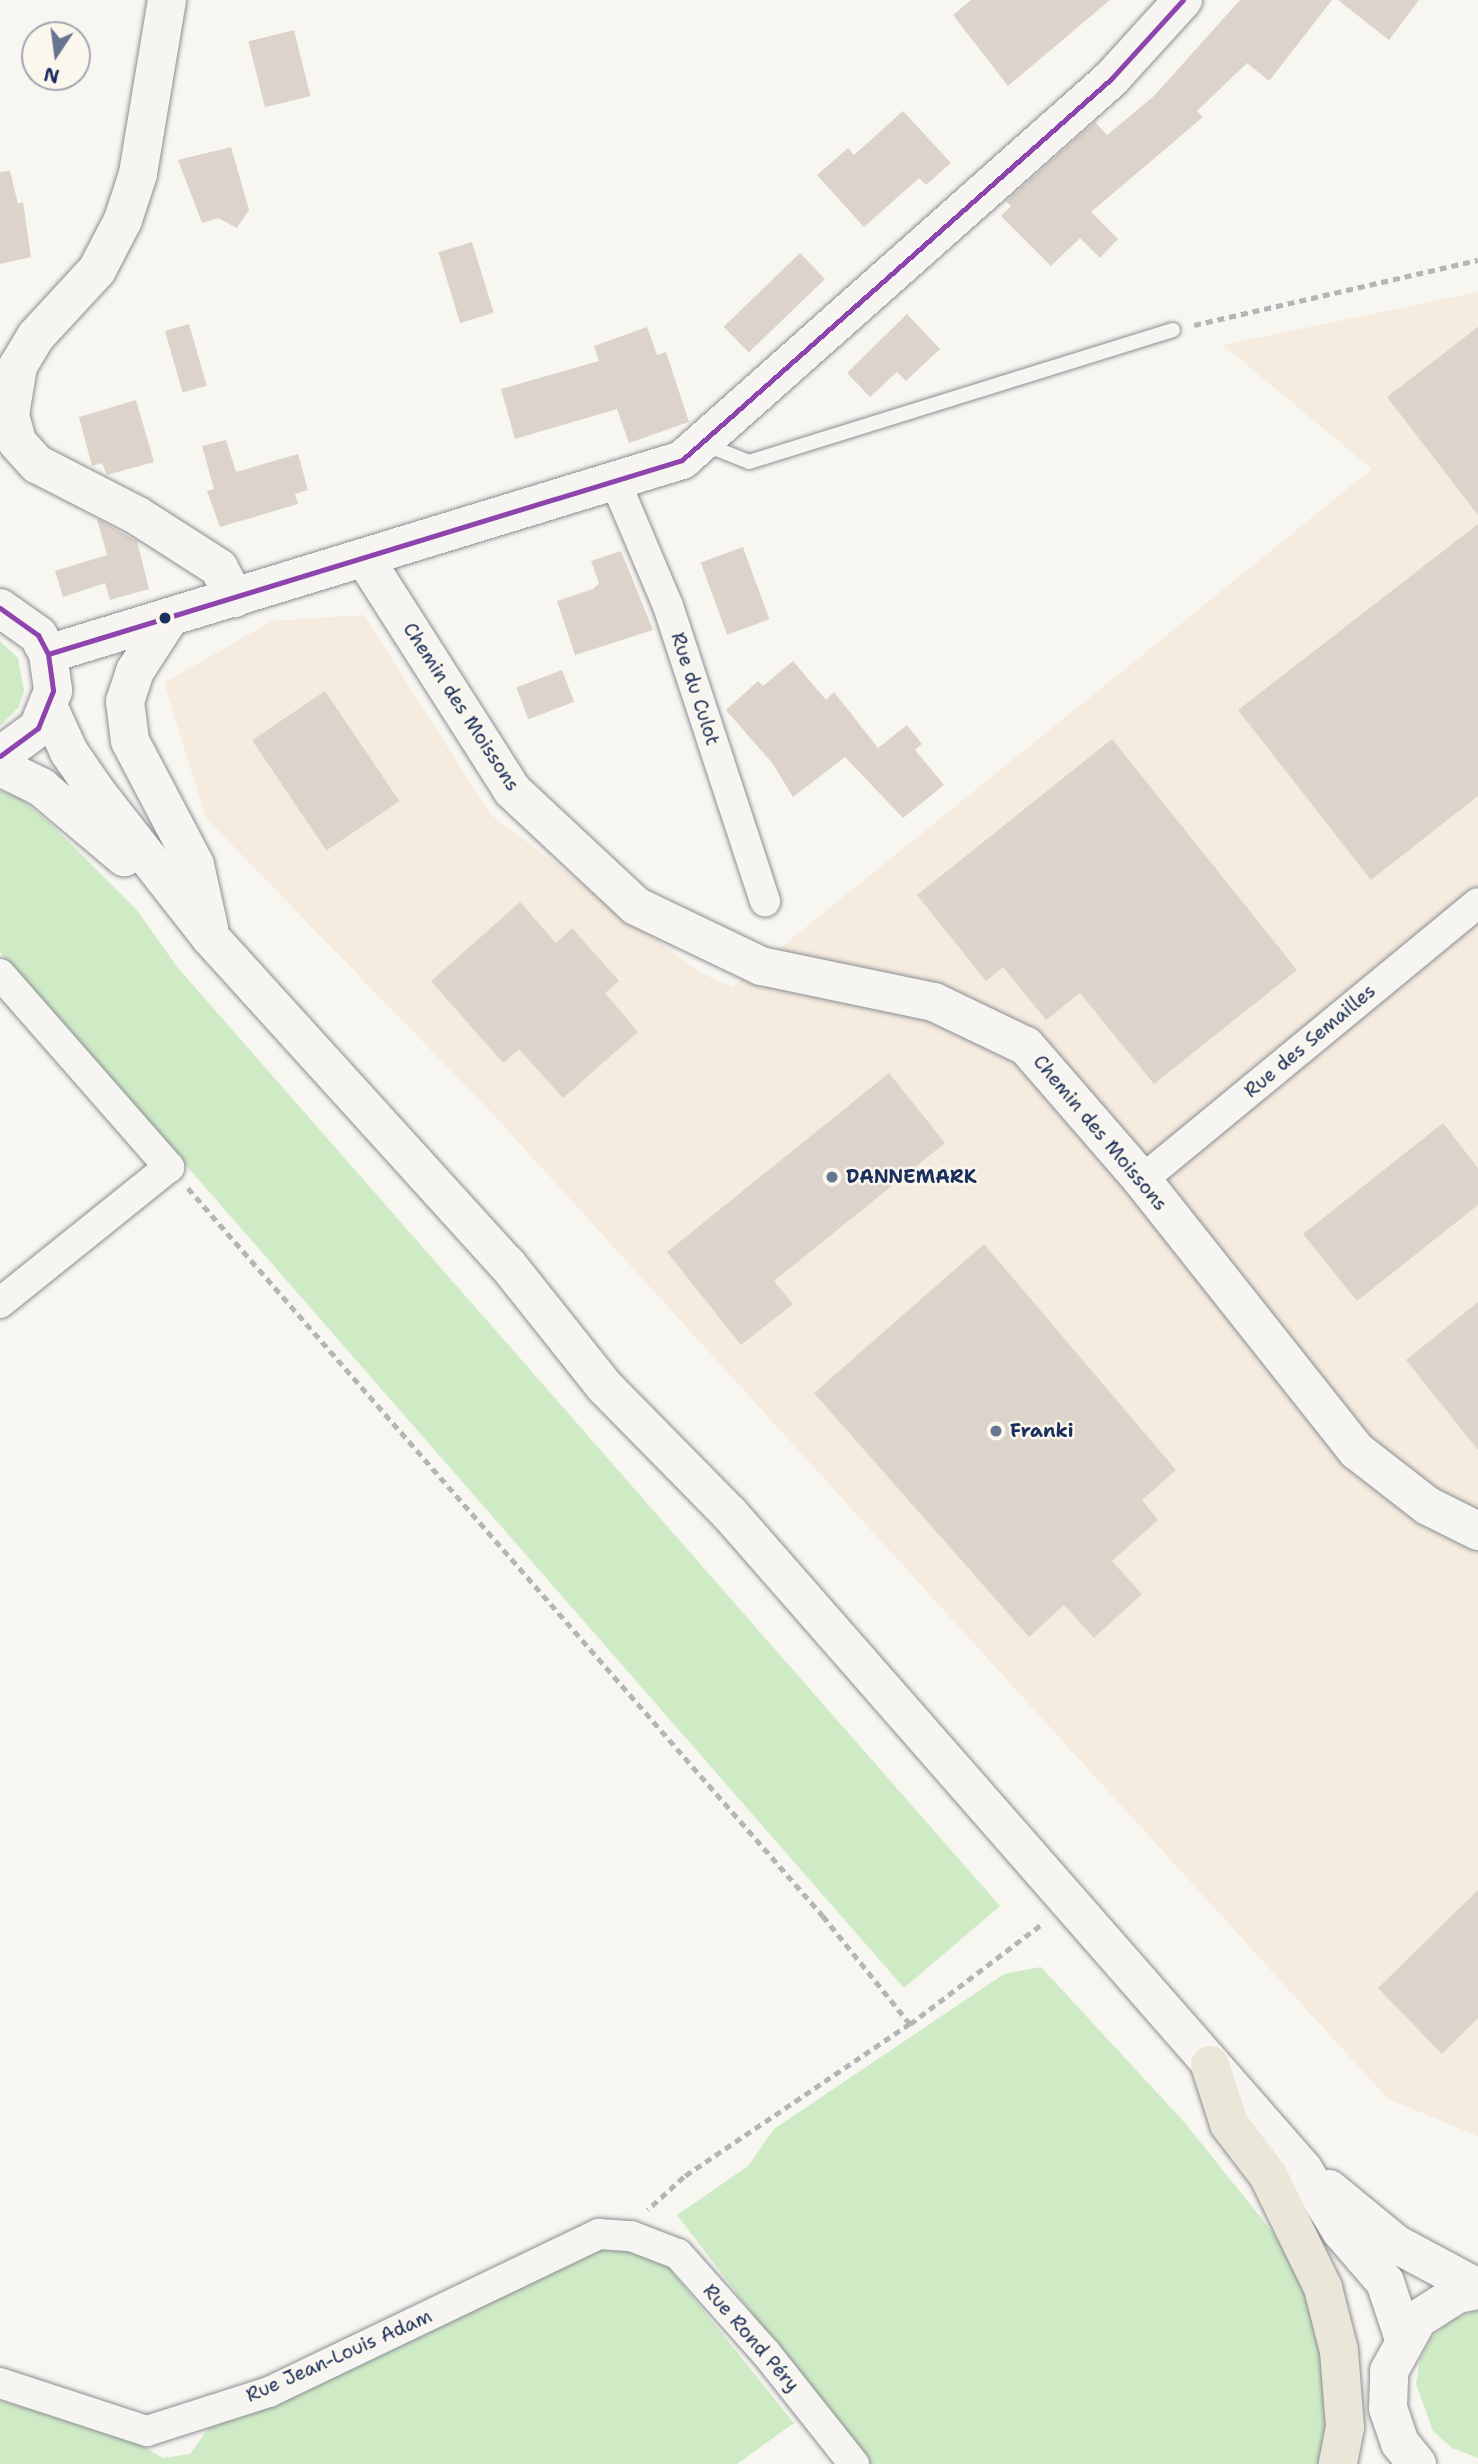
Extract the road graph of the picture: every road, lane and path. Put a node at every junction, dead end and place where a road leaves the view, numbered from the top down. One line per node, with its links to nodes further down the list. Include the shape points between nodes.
1 (167, 0): 8 (street, via 138,174 123,220 97,270 36,336 18,366 10,415 16,442 37,464 138,516 219,568)
2 (1183, 0): 5 (street, via 1111,79)
3 (1478, 260): 4 (path)
4 (1173, 330): 5 (lane, via 749,461)
5 (702, 443): 6 (street, via 682,460)
6 (615, 481): 7 (street); 15 (street, Rue du Culot, via 668,606)
7 (365, 559): 8 (street); 20 (street, Chemin des Moissons, via 512,790 636,906 761,966 934,1002 1026,1046)
8 (234, 598): 10 (street)
9 (0, 608): 11 (street, via 23,620)
10 (170, 617): 11 (street); 17 (street, via 135,671 125,701 130,741 195,865)
11 (48, 654): 12 (street, via 52,672)
12 (48, 708): 13 (street, via 23,744); 17 (street, via 69,752 98,794)
13 (0, 756)
14 (0, 767): 17 (street, via 41,787 76,813)
15 (765, 901)
16 (1478, 903): 20 (street, Rue des Semailles)
17 (210, 937): 23 (street, via 507,1264 605,1387 729,1513)
18 (0, 974): 19 (street)
19 (169, 1167): 21 (street); 24 (path, via 823,1916)
20 (1142, 1180): 22 (street, Chemin des Moissons, via 1357,1451 1428,1506)
21 (0, 1303)
22 (1478, 1531)
23 (1068, 1903): 24 (path); 25 (street)
24 (910, 2024): 27 (path, via 684,2177 653,2202)
25 (1210, 2065): 26 (street); 32 (highway, via 1229,2124 1268,2175 1323,2288 1339,2351 1345,2427)
26 (1303, 2169): 28 (street, via 1396,2244); 29 (street, via 1341,2231 1385,2283)
27 (631, 2236): 30 (street, Rue Jean-Louis Adam, via 599,2234 269,2392 146,2431); 31 (street, Rue Rond Péry, via 678,2254 766,2353)
28 (1478, 2289): 29 (street, via 1436,2304)
29 (1404, 2336): 33 (street, via 1389,2371 1388,2408 1400,2443)
30 (0, 2383)
31 (854, 2464)
32 (1338, 2464)
33 (1417, 2464)

